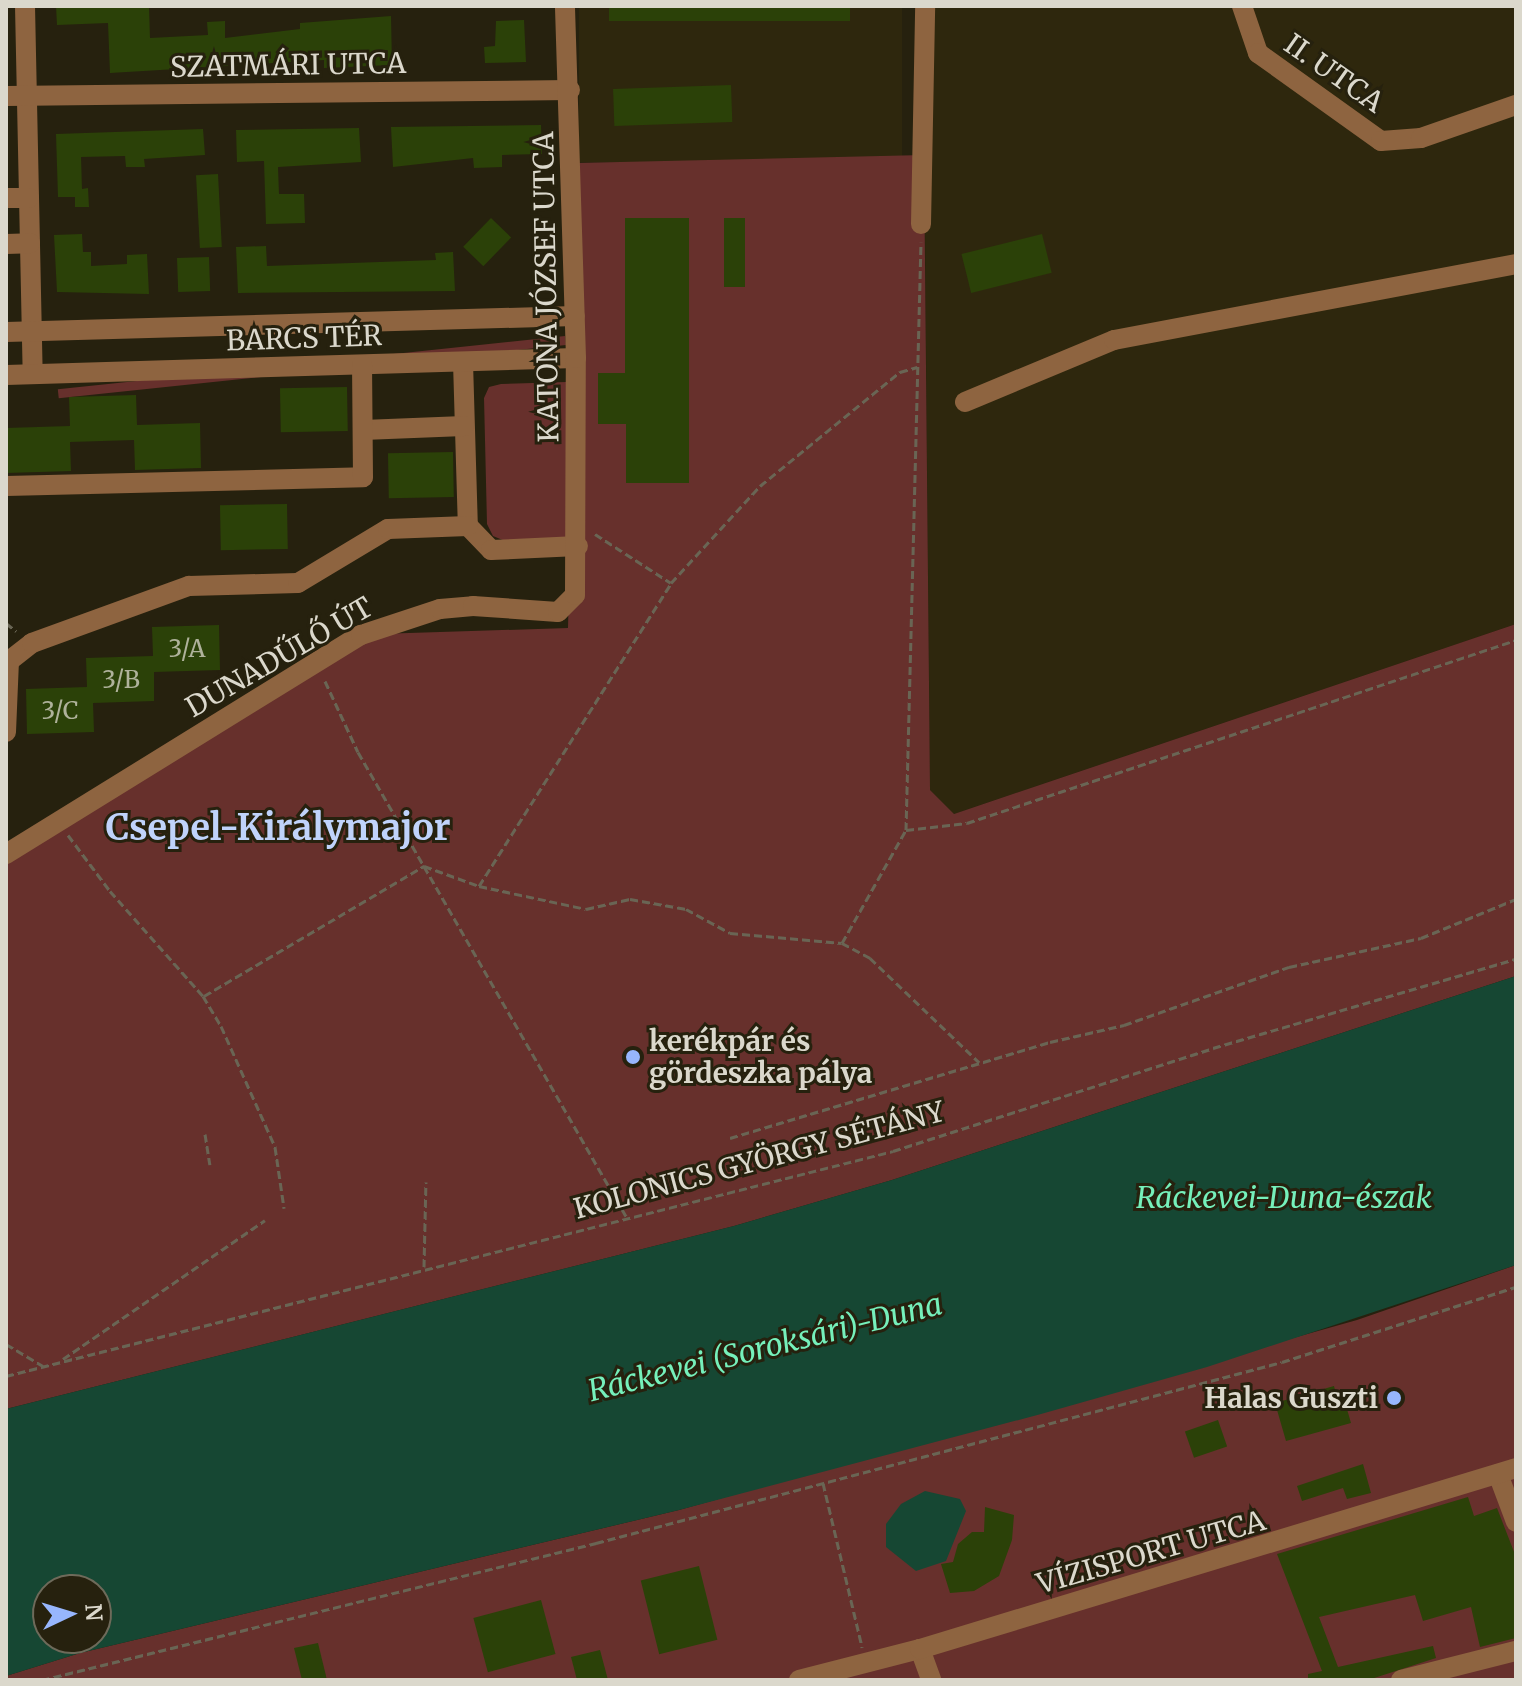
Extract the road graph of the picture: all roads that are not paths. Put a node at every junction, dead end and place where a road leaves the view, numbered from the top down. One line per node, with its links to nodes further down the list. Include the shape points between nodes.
1 (25, 6): 6 (street)
2 (565, 6): 5 (street, KATONA JÓZSEF UTCA)
3 (925, 6): 10 (street)
4 (1242, 6): 7 (street, II. UTCA, via 1258,53 1381,141 1421,138)
5 (570, 90): 6 (street, SZATMÁRI UTCA); 14 (street, KATONA JÓZSEF UTCA)
6 (16, 96): 9 (street)
7 (1516, 105)
8 (6, 198): 9 (street)
9 (29, 198): 11 (street)
10 (921, 224)
11 (30, 243): 12 (street); 15 (street)
12 (6, 244)
13 (1516, 264): 22 (street, via 1114,340)
14 (575, 316): 15 (street, BARCS TÉR); 17 (street, KATONA JÓZSEF UTCA)
15 (31, 331): 16 (street, BARCS TÉR); 20 (street)
16 (6, 332)
17 (576, 358): 18 (street, BARCS TÉR); 27 (street, KATONA JÓZSEF UTCA)
18 (463, 362): 19 (street, BARCS TÉR); 23 (street)
19 (362, 365): 20 (street, BARCS TÉR); 24 (street)
20 (33, 374): 21 (street, BARCS TÉR)
21 (6, 375)
22 (965, 402)
23 (464, 426): 24 (street); 26 (street)
24 (363, 430): 25 (street, via 363,477)
25 (6, 486)
26 (468, 526): 27 (street, via 491,550); 29 (street, via 388,529 298,583 189,586 32,643 9,661)
27 (578, 546): 28 (street, KATONA JÓZSEF UTCA)
28 (577, 568): 30 (street, DUNADŰLŐ ÚT, via 575,595 558,612 473,606 386,624)
29 (6, 732)
30 (6, 854)
31 (1507, 1471): 32 (street); 33 (street, VÍZISPORT UTCA)
32 (1516, 1522)
33 (920, 1649): 35 (street, VÍZISPORT UTCA); 36 (street)
34 (1516, 1651): 37 (street)
35 (799, 1680)
36 (931, 1680)
37 (1401, 1680)

